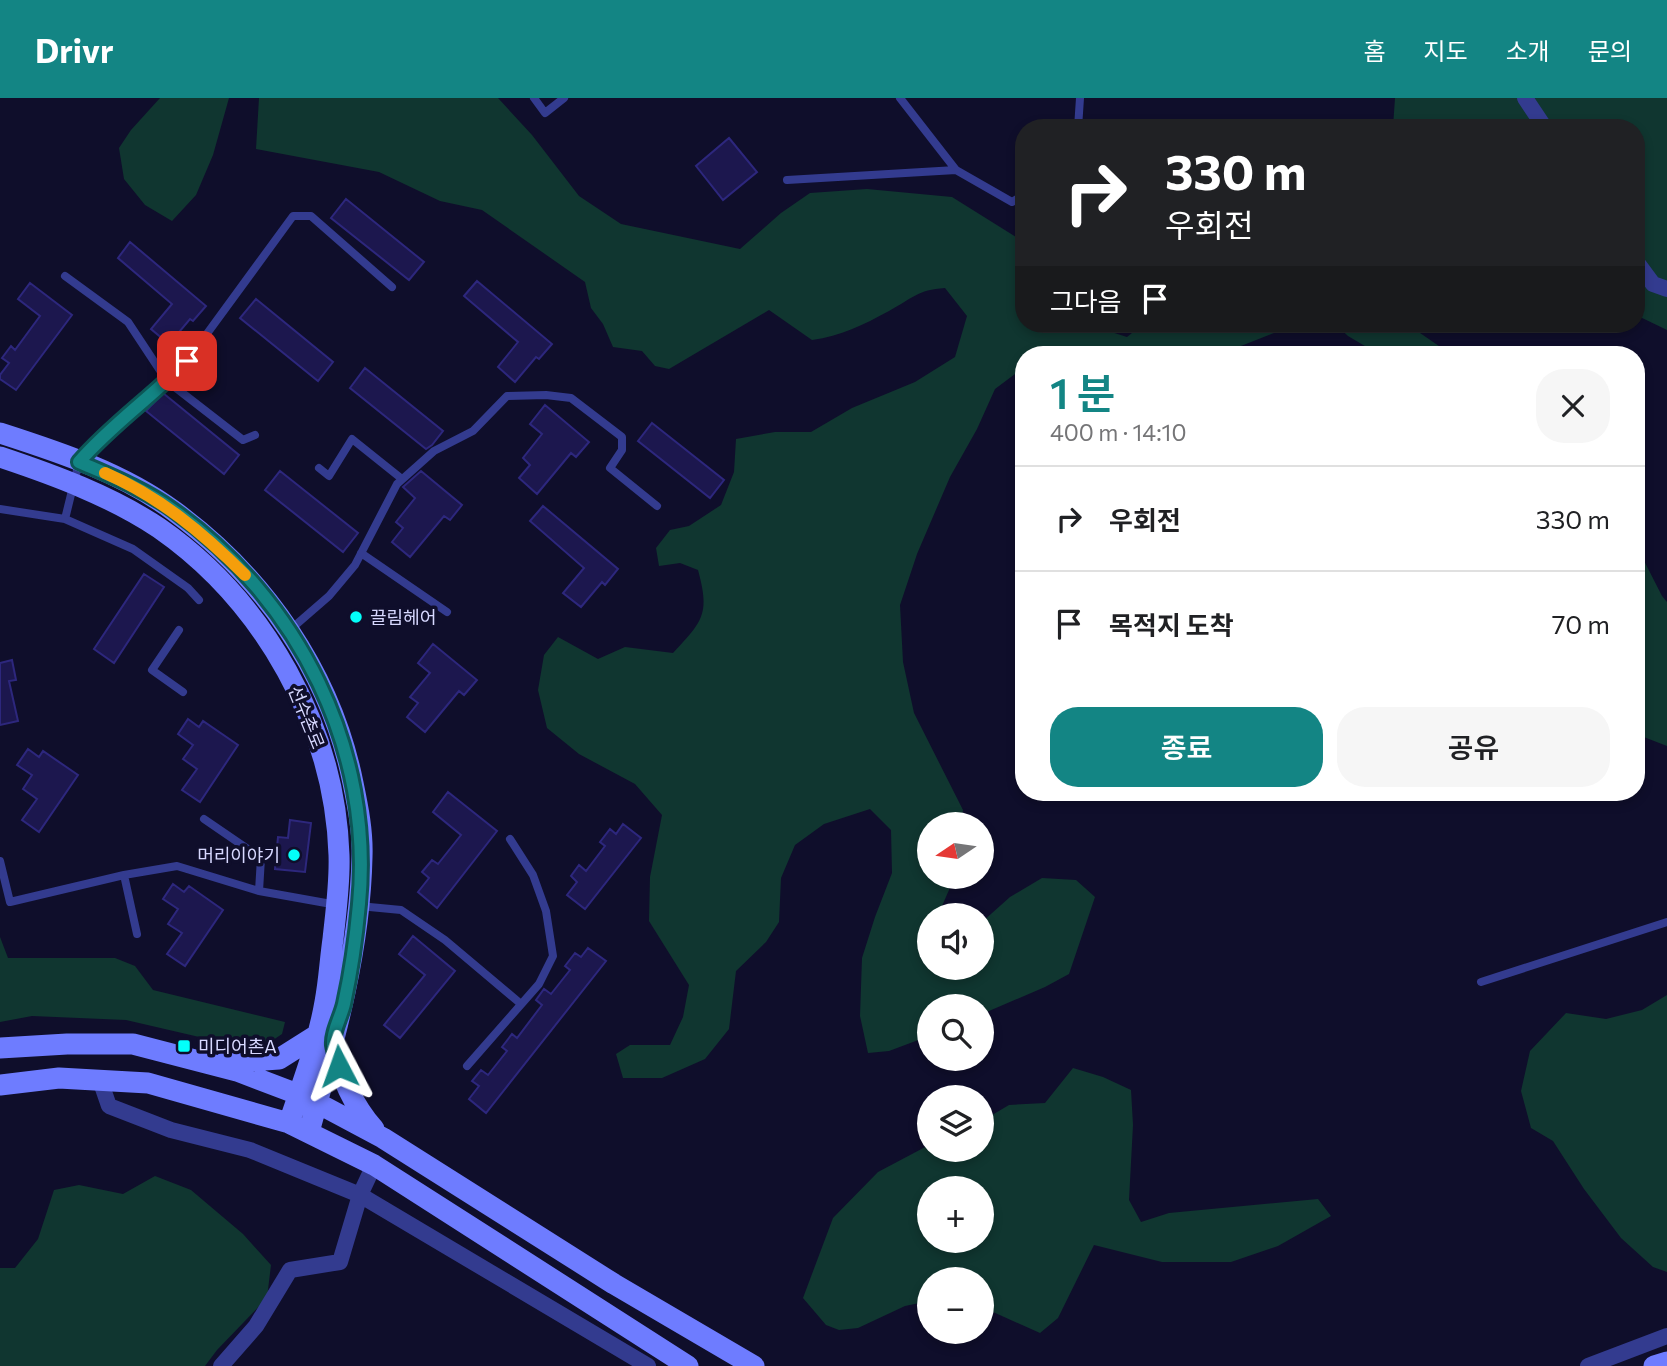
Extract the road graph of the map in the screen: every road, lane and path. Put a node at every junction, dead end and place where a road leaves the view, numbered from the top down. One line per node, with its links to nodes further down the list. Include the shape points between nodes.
1 (534, 98): 2 (lane, via 545,113)
2 (564, 98)
3 (900, 98): 8 (lane)
4 (1080, 98): 6 (lane)
5 (1525, 98): 7 (street)
6 (1079, 119)
7 (1539, 119)
8 (956, 170): 9 (lane); 10 (lane)
9 (787, 180)
10 (1015, 200)
11 (1645, 273): 14 (street, via 1653,284)
12 (65, 276): 15 (lane, via 128,322)
13 (392, 287): 15 (lane, via 312,216 293,216 187,361)
14 (1667, 289)
15 (167, 381): 17 (lane, via 243,440); 19 (lane, via 105,433)
16 (0, 433): 19 (street, 선수촌로)
17 (255, 435)
18 (0, 457): 22 (street, 선수촌로)
19 (79, 462): 22 (lane); 30 (street, 선수촌로, via 130,484 173,510 254,584)
20 (319, 468): 21 (lane, via 330,475 352,439)
21 (402, 480): 23 (lane, via 434,452 473,431 507,396 558,396 571,398 622,437 622,450 610,468); 26 (lane)
22 (73, 485): 25 (lane); 31 (street, 선수촌로, via 160,529 237,599)
23 (657, 506)
24 (0, 509): 25 (lane)
25 (65, 519): 27 (lane, via 133,549)
26 (361, 553): 28 (lane); 30 (lane, via 329,596)
27 (199, 600)
28 (447, 612)
29 (179, 630): 32 (lane, via 152,670)
30 (289, 631): 31 (street); 39 (street, 선수촌로, via 316,673 350,768 362,854)
31 (270, 644): 38 (street, 선수촌로, via 313,723 327,774 339,855)
32 (183, 692)
33 (204, 819): 37 (lane, via 261,858)
34 (510, 839): 43 (lane, via 533,875 546,911 553,957 539,984)
35 (0, 861): 36 (lane, via 10,902)
36 (124, 875): 37 (lane, via 177,866); 41 (lane)
37 (260, 891): 38 (lane)
38 (337, 905): 39 (street); 44 (street, 선수촌로)
39 (359, 906): 43 (lane, via 401,910 445,940); 44 (street, 선수촌로, via 344,1004)
40 (1667, 922): 42 (lane)
41 (136, 934)
42 (1481, 982)
43 (521, 1004): 47 (lane)
44 (325, 1039): 46 (street, via 279,1059); 50 (street, 선수촌로); 53 (street, via 344,1085)
45 (0, 1048): 46 (street, via 133,1044)
46 (211, 1064): 50 (street)
47 (467, 1066)
48 (100, 1080): 49 (street, via 59,1078); 51 (street, via 148,1083); 55 (street, via 109,1106 171,1130 250,1150)
49 (0, 1085)
50 (308, 1098): 51 (street, 선수촌로); 52 (street, 선수촌로); 53 (street)
51 (289, 1124): 52 (street)
52 (309, 1132): 54 (street)
53 (383, 1138): 61 (street)
54 (374, 1166): 55 (street); 60 (street)
55 (360, 1195): 58 (street, via 340,1262 290,1270 256,1326); 59 (street)
56 (1667, 1336): 62 (street)
57 (1667, 1362): 63 (street)
58 (221, 1366)
59 (648, 1366)
60 (688, 1366)
61 (754, 1366)
62 (1588, 1366)
63 (1654, 1366)

